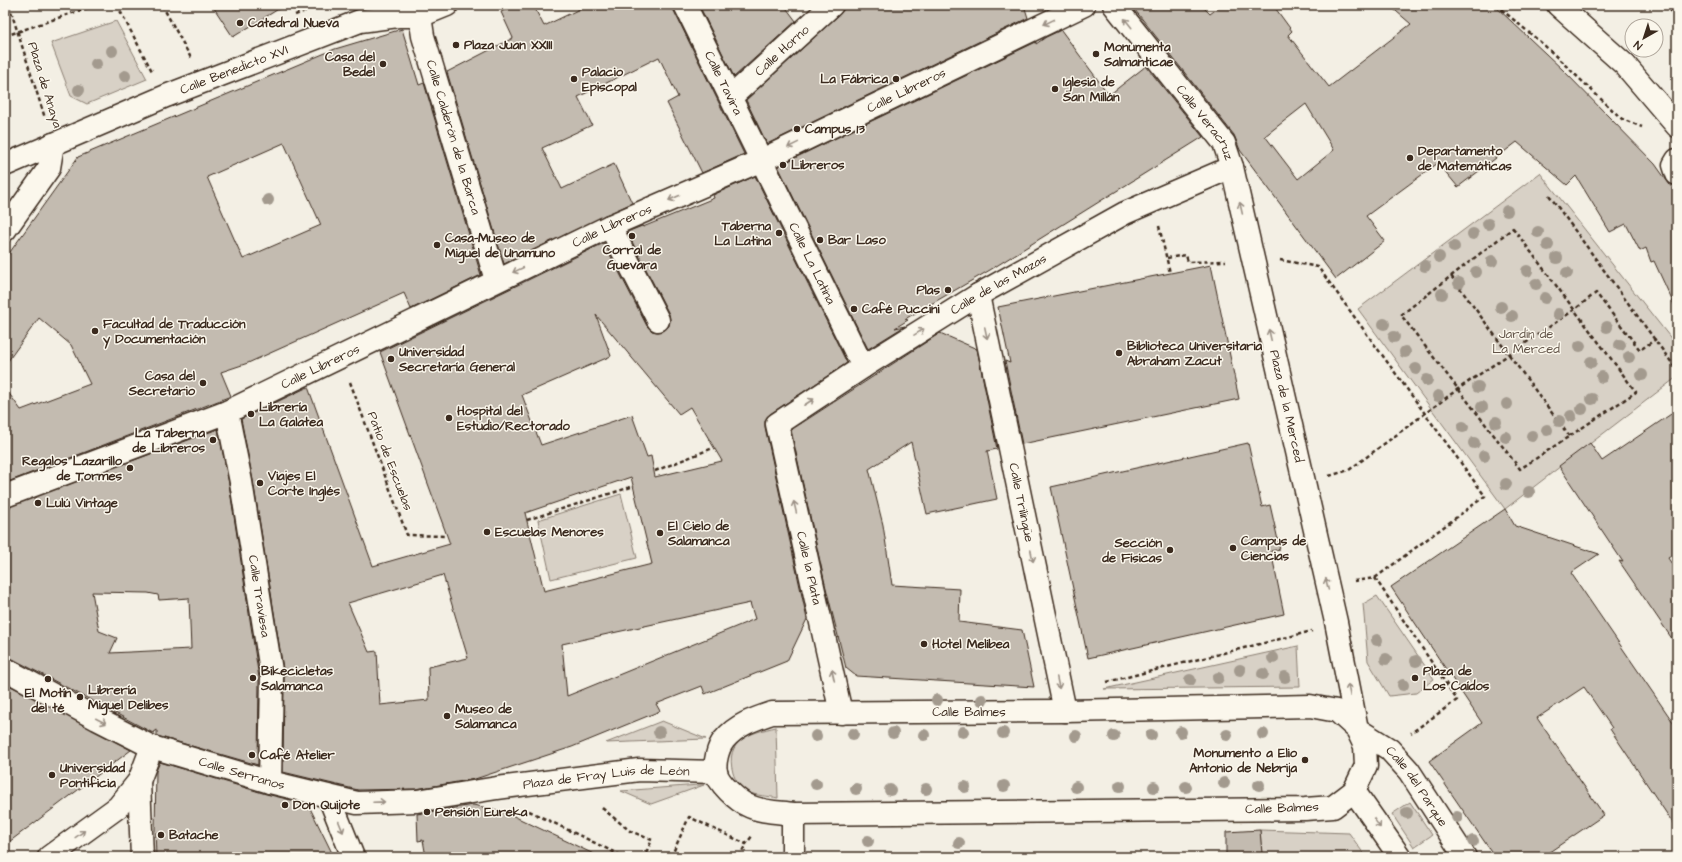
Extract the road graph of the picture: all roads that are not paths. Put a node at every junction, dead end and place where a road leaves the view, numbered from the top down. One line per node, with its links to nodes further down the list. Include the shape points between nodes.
1 (447, 5): 7 (street)
2 (685, 5): 8 (street, Calle Tavira)
3 (832, 5): 8 (street, Calle Horno)
4 (1084, 5): 11 (street, Calle Libreros, one-way to 11)
5 (1114, 5): 14 (street, Calle Veracruz, one-way to 5, via 1224,143)
6 (1558, 5): 9 (street, via 1625,65)
7 (420, 16): 10 (street, Calle Benedicto XVI, via 360,21 166,96); 18 (street, Calle Calderón de la Barca, via 423,36)
8 (731, 97): 11 (street, Calle Tavira)
9 (1677, 126)
10 (53, 144): 13 (street, Calle Benedicto XVI); 17 (street, via 49,168)
11 (762, 160): 16 (street, Calle Libreros, one-way to 16); 21 (street, Calle La Latina)
12 (1677, 160): 15 (street, via 1674,165)
13 (5, 165)
14 (1232, 167): 19 (street, Calle de las Mazas, via 1125,212); 28 (street, Plaza de la Merced, one-way to 14, via 1326,626)
15 (1677, 174)
16 (610, 226): 18 (street, Calle Libreros, one-way to 18); 20 (street)
17 (5, 230)
18 (496, 280): 22 (street, Calle Libreros)
19 (978, 295): 21 (street, Calle de las Mazas, one-way to 19); 26 (street, Calle Trilingüe, one-way to 26)
20 (658, 320)
21 (864, 367): 23 (street, Calle de las Mazas, one-way to 21)
22 (227, 412): 24 (street, Calle Libreros); 32 (street, Calle Traviesa, via 241,482 272,677)
23 (777, 424): 27 (street, Calle la Plata, one-way to 23)
24 (5, 496)
25 (5, 669): 29 (street, Calle Serranos, one-way to 29)
26 (1065, 711): 27 (street, Calle Balmes); 28 (street, Calle Balmes, via 1310,706 1337,711)
27 (840, 713): 30 (street, via 772,713 746,722 724,740 718,754)
28 (1357, 729): 34 (street, Calle Balmes, via 1365,746 1366,766); 42 (street, Calle del Parque, via 1390,749 1409,771)
29 (152, 747): 31 (street); 32 (street, Calle Serranos)
30 (716, 772): 33 (street, Plaza de Fray Luis de León, via 639,770); 36 (street, via 722,784 747,805)
31 (139, 782): 37 (street, one-way to 31, via 118,807); 38 (street)
32 (270, 782): 35 (street, Calle Serranos)
33 (497, 788): 35 (street, Calle Serranos, one-way to 33, via 357,803 417,801)
34 (1354, 791): 36 (street, Calle Balmes, via 1333,806 1305,809); 41 (street, one-way to 41)
35 (329, 797): 39 (street, one-way to 39)
36 (793, 814): 40 (street)
37 (49, 857)
38 (142, 857)
39 (353, 857)
40 (793, 857)
41 (1400, 857)
42 (1465, 857)

